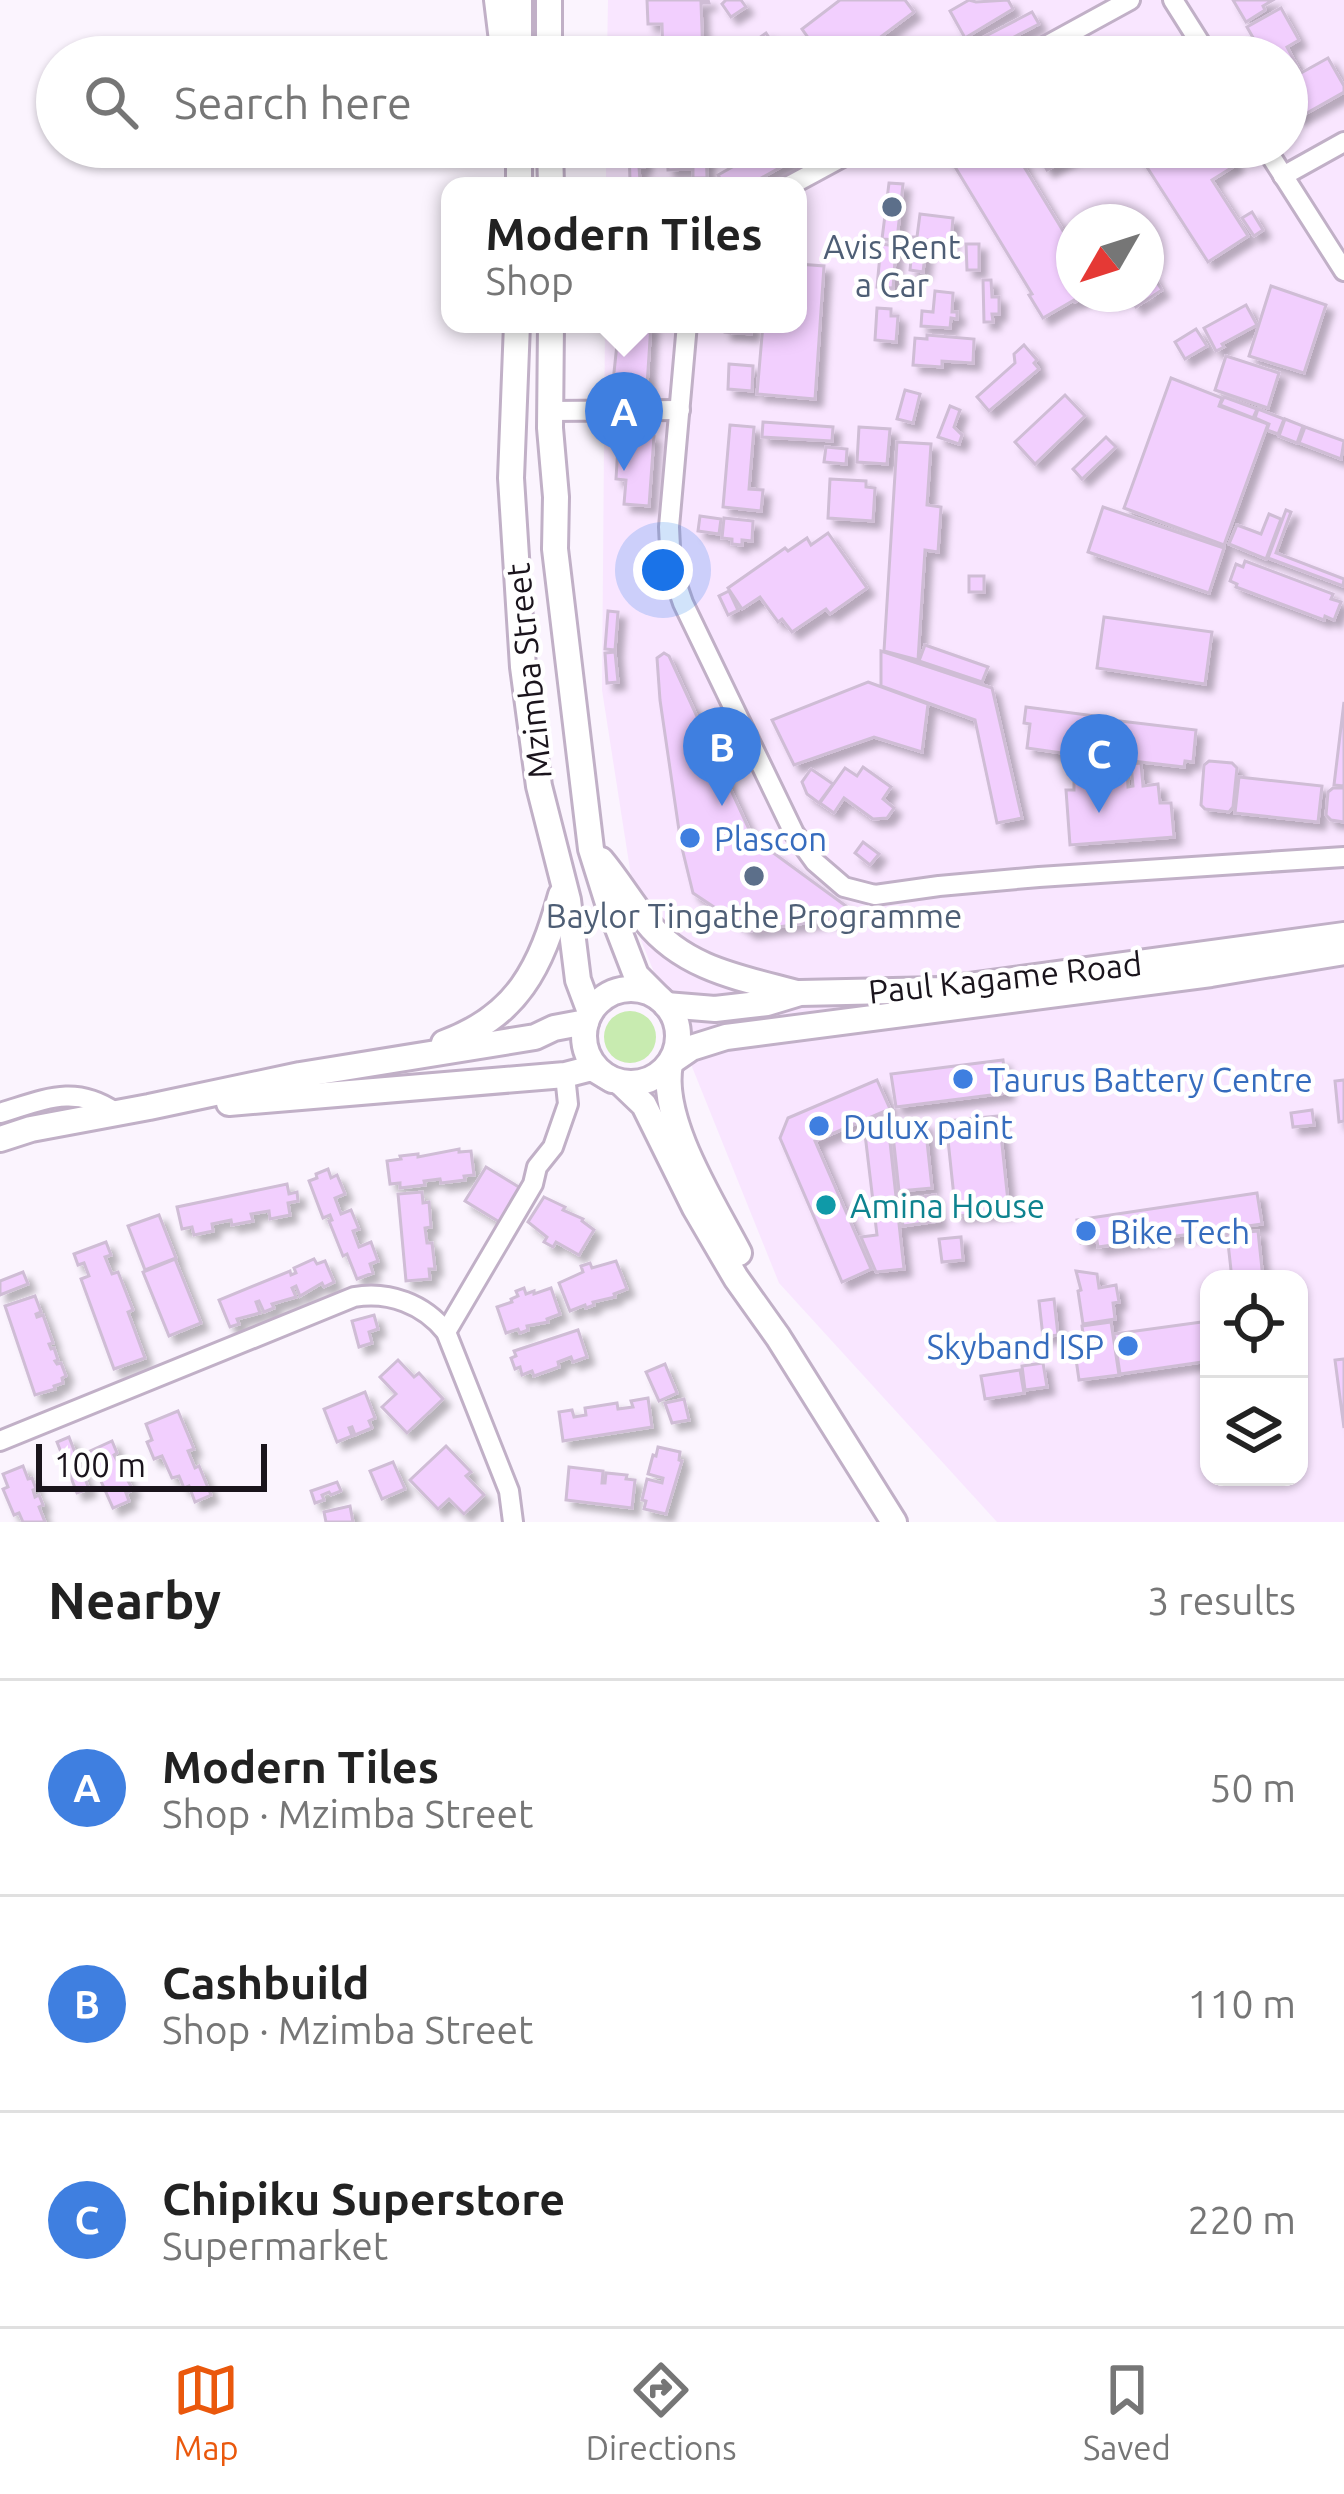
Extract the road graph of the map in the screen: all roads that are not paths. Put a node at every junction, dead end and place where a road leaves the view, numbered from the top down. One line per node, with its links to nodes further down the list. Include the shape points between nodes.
1 (497, 0): 6 (main road)
2 (518, 0): 7 (main road)
3 (549, 0): 8 (main road)
4 (1130, 0): 9 (street)
5 (1173, 0): 10 (street)
6 (502, 36)
7 (519, 36)
8 (549, 36)
9 (1064, 36)
10 (1196, 36)
11 (1344, 142): 12 (street)
12 (1308, 162)
13 (1278, 168): 15 (street)
14 (1297, 168): 15 (street)
15 (1283, 176): 16 (street)
16 (1344, 272)
17 (517, 333): 24 (main road, Mzimba Street, via 511,478 524,667 538,785)
18 (550, 333): 21 (main road, Mzimba Street)
19 (686, 333): 20 (street)
20 (680, 410): 21 (street); 23 (street, via 669,527 683,603 794,833 844,887 875,895)
21 (550, 411): 22 (main road, Mzimba Street, via 555,549)
22 (591, 849): 27 (main road, via 671,947 698,965); 28 (main road, Mzimba Street, via 636,975)
23 (1344, 857)
24 (564, 885): 29 (main road, Mzimba Street); 30 (main road, via 531,978 507,1007 467,1034)
25 (1344, 935): 27 (main road, Paul Kagame Road, via 940,990)
26 (1344, 952): 31 (main road, via 726,1036)
27 (800, 993): 28 (main road, Paul Kagame Road, via 715,1009)
28 (662, 1001): 29 (main road, via 622,990); 31 (main road, via 679,1036)
29 (588, 1017): 30 (main road, via 535,1037); 33 (main road, via 588,1056)
30 (396, 1059): 34 (main road)
31 (671, 1063): 33 (main road, via 648,1081); 39 (main road, via 670,1105 683,1143)
32 (565, 1076): 33 (main road, via 592,1068); 34 (main road); 38 (street, via 568,1104 553,1148)
33 (617, 1081): 39 (main road, via 644,1105 695,1208)
34 (149, 1108): 35 (main road)
35 (115, 1112): 36 (street, via 74,1094); 37 (main road)
36 (0, 1113)
37 (0, 1138)
38 (446, 1332): 40 (street, via 397,1299 354,1297); 41 (street, via 509,1491)
39 (778, 1336): 42 (main road)
40 (0, 1441)
41 (513, 1522)
42 (895, 1522)

